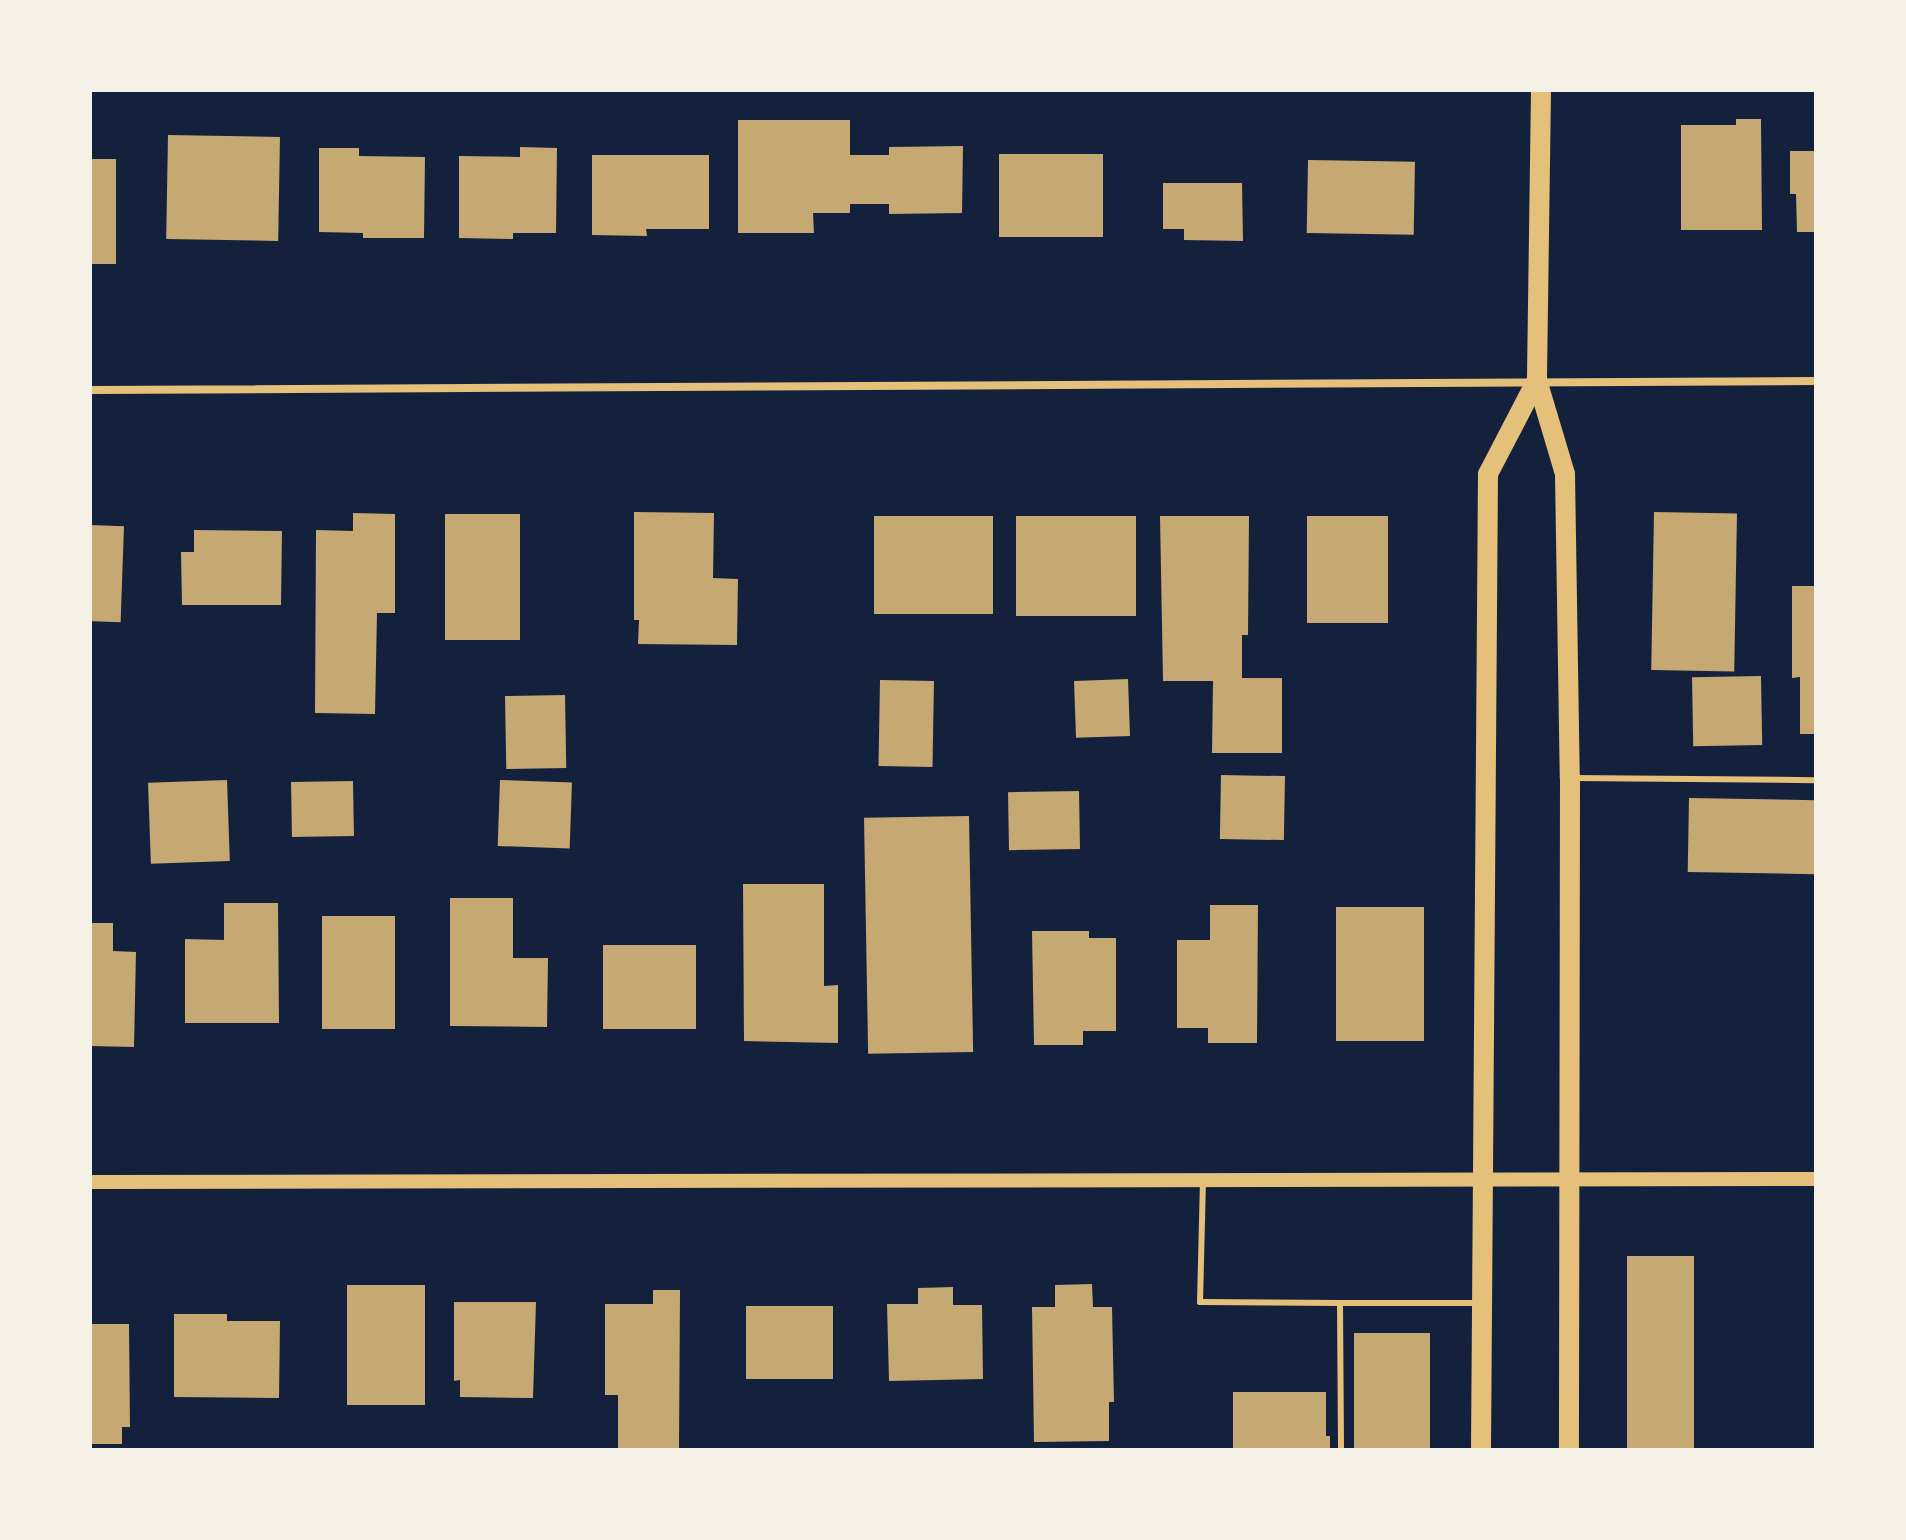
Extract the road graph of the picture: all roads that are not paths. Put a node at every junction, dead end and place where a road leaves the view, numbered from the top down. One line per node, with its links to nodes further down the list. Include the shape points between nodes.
1 (1541, 90): 2 (main road)
2 (1537, 380): 3 (street); 4 (street); 5 (main road, via 1565,474); 7 (main road, via 1488,474)
3 (1816, 381)
4 (90, 390)
5 (1570, 778): 6 (lane); 8 (main road)
6 (1816, 780)
7 (1481, 1179): 8 (street); 10 (street); 13 (main road)
8 (1570, 1179): 9 (street); 16 (main road)
9 (1816, 1179)
10 (1203, 1180): 11 (street); 12 (lane, via 1200,1302)
11 (90, 1182)
12 (1340, 1303): 13 (lane); 14 (lane)
13 (1481, 1303): 15 (main road)
14 (1341, 1450)
15 (1481, 1450)
16 (1569, 1450)

